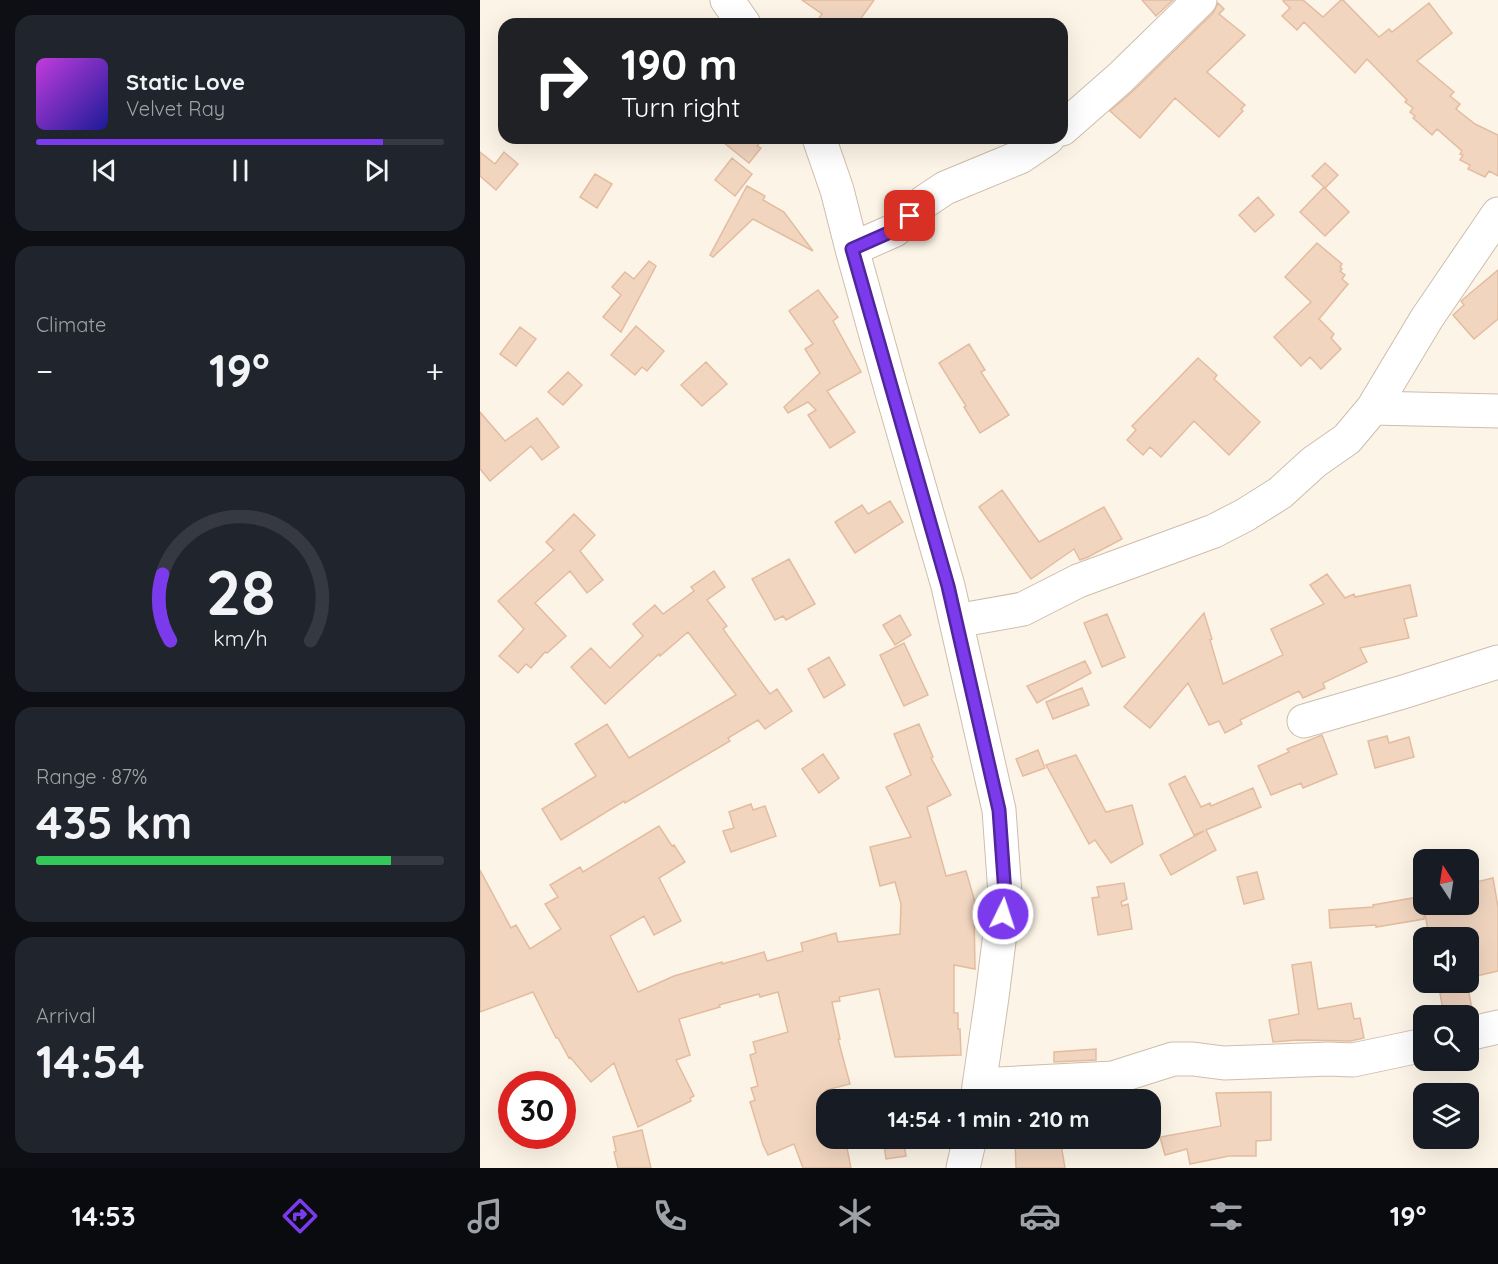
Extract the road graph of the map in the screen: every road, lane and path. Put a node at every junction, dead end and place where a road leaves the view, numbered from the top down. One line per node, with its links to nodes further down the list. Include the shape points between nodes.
1 (727, 0): 3 (street)
2 (1200, 0): 4 (street)
3 (740, 18)
4 (1068, 124)
5 (821, 144): 8 (street)
6 (1039, 144): 8 (street, via 1020,157 945,188 895,230)
7 (1498, 214): 9 (street, via 1427,318)
8 (852, 249): 11 (street)
9 (1373, 408): 10 (street); 11 (street, via 1347,439 1280,493 1214,531 1078,581 1023,609)
10 (1498, 411)
11 (956, 621): 17 (street, via 999,810 1005,894)
12 (1498, 662): 13 (street)
13 (1304, 721)
14 (1498, 1026): 15 (street)
15 (1479, 1031)
16 (1413, 1047): 18 (street, via 1353,1060 1224,1063 1173,1059 1113,1078)
17 (978, 1089)
18 (1007, 1089)
19 (967, 1149): 20 (street)
20 (963, 1168)

